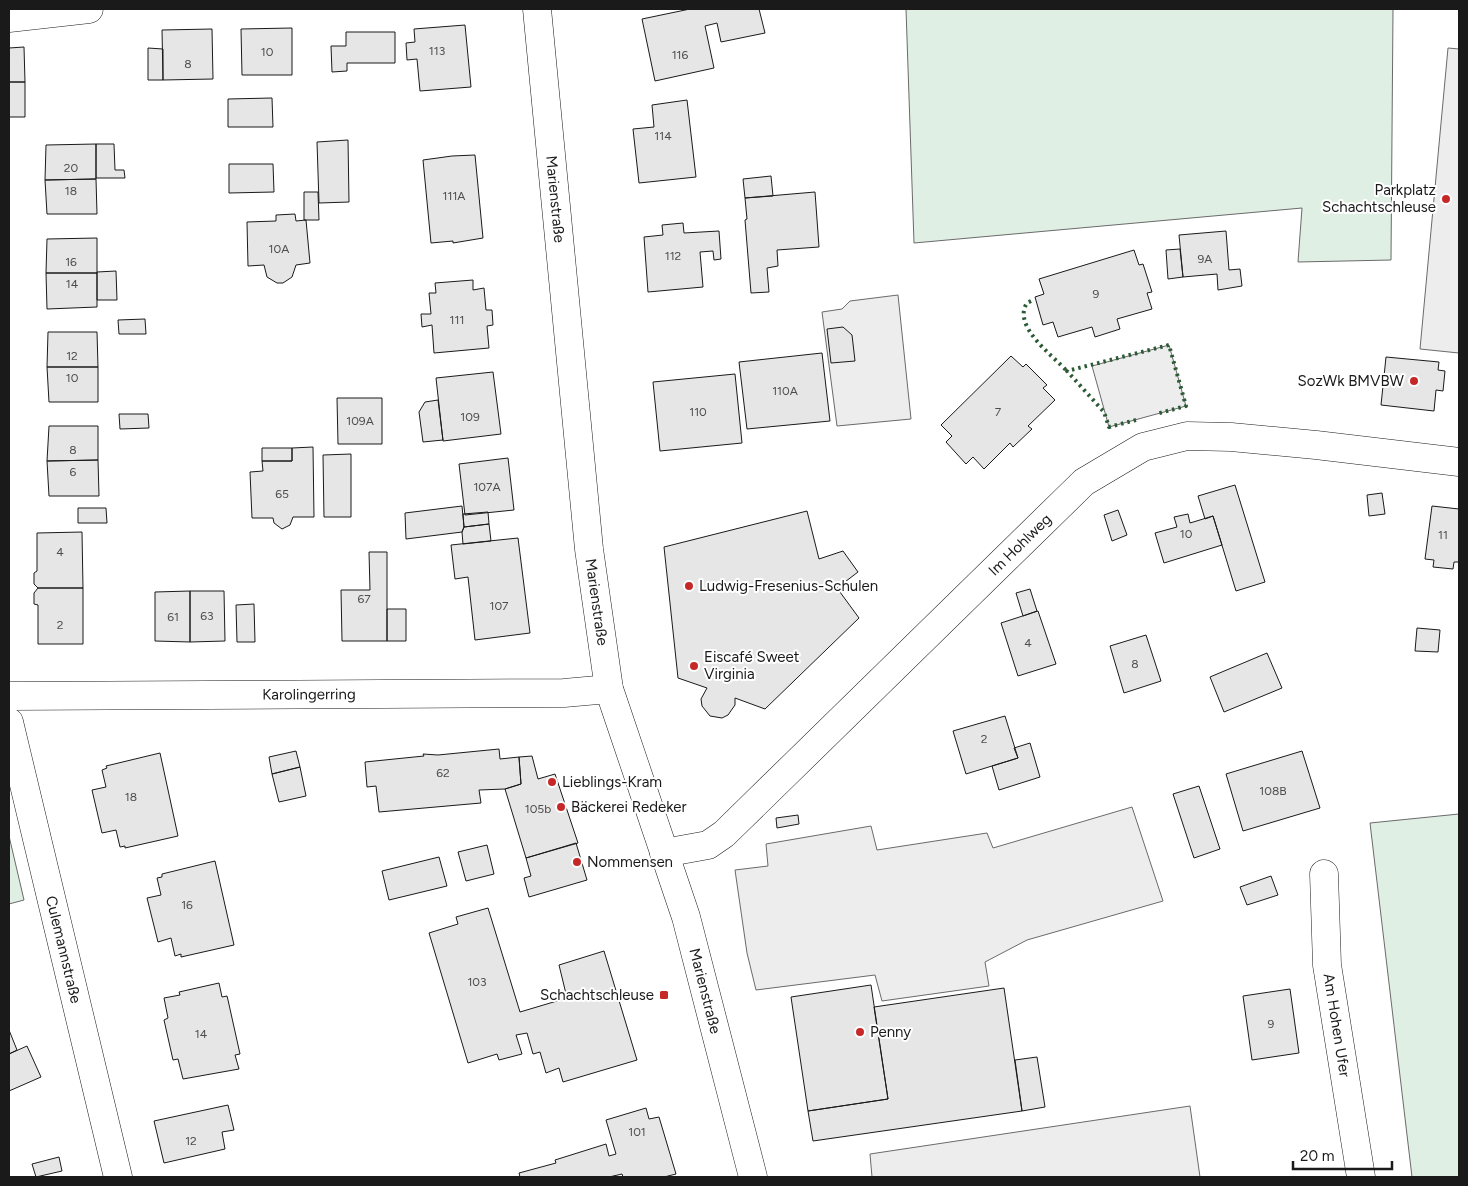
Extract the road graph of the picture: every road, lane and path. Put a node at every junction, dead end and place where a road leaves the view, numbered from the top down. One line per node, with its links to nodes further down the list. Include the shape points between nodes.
1 (89, 9): 3 (street)
2 (536, 9): 5 (street, Marienstraße, via 589,549)
3 (9, 18)
4 (1459, 462): 8 (street, Im Hohlweg, via 1231,437 1187,436 1143,447 1084,482 724,834 708,845)
5 (609, 689): 6 (street, Karolingerring, via 554,693); 8 (street, Marienstraße)
6 (9, 696)
7 (9, 722): 10 (street, Culemannstraße)
8 (664, 852): 11 (street, Marienstraße, via 686,917)
9 (1324, 874): 12 (street, Am Hohen Ufer, via 1328,966)
10 (118, 1177)
11 (754, 1177)
12 (1361, 1177)

